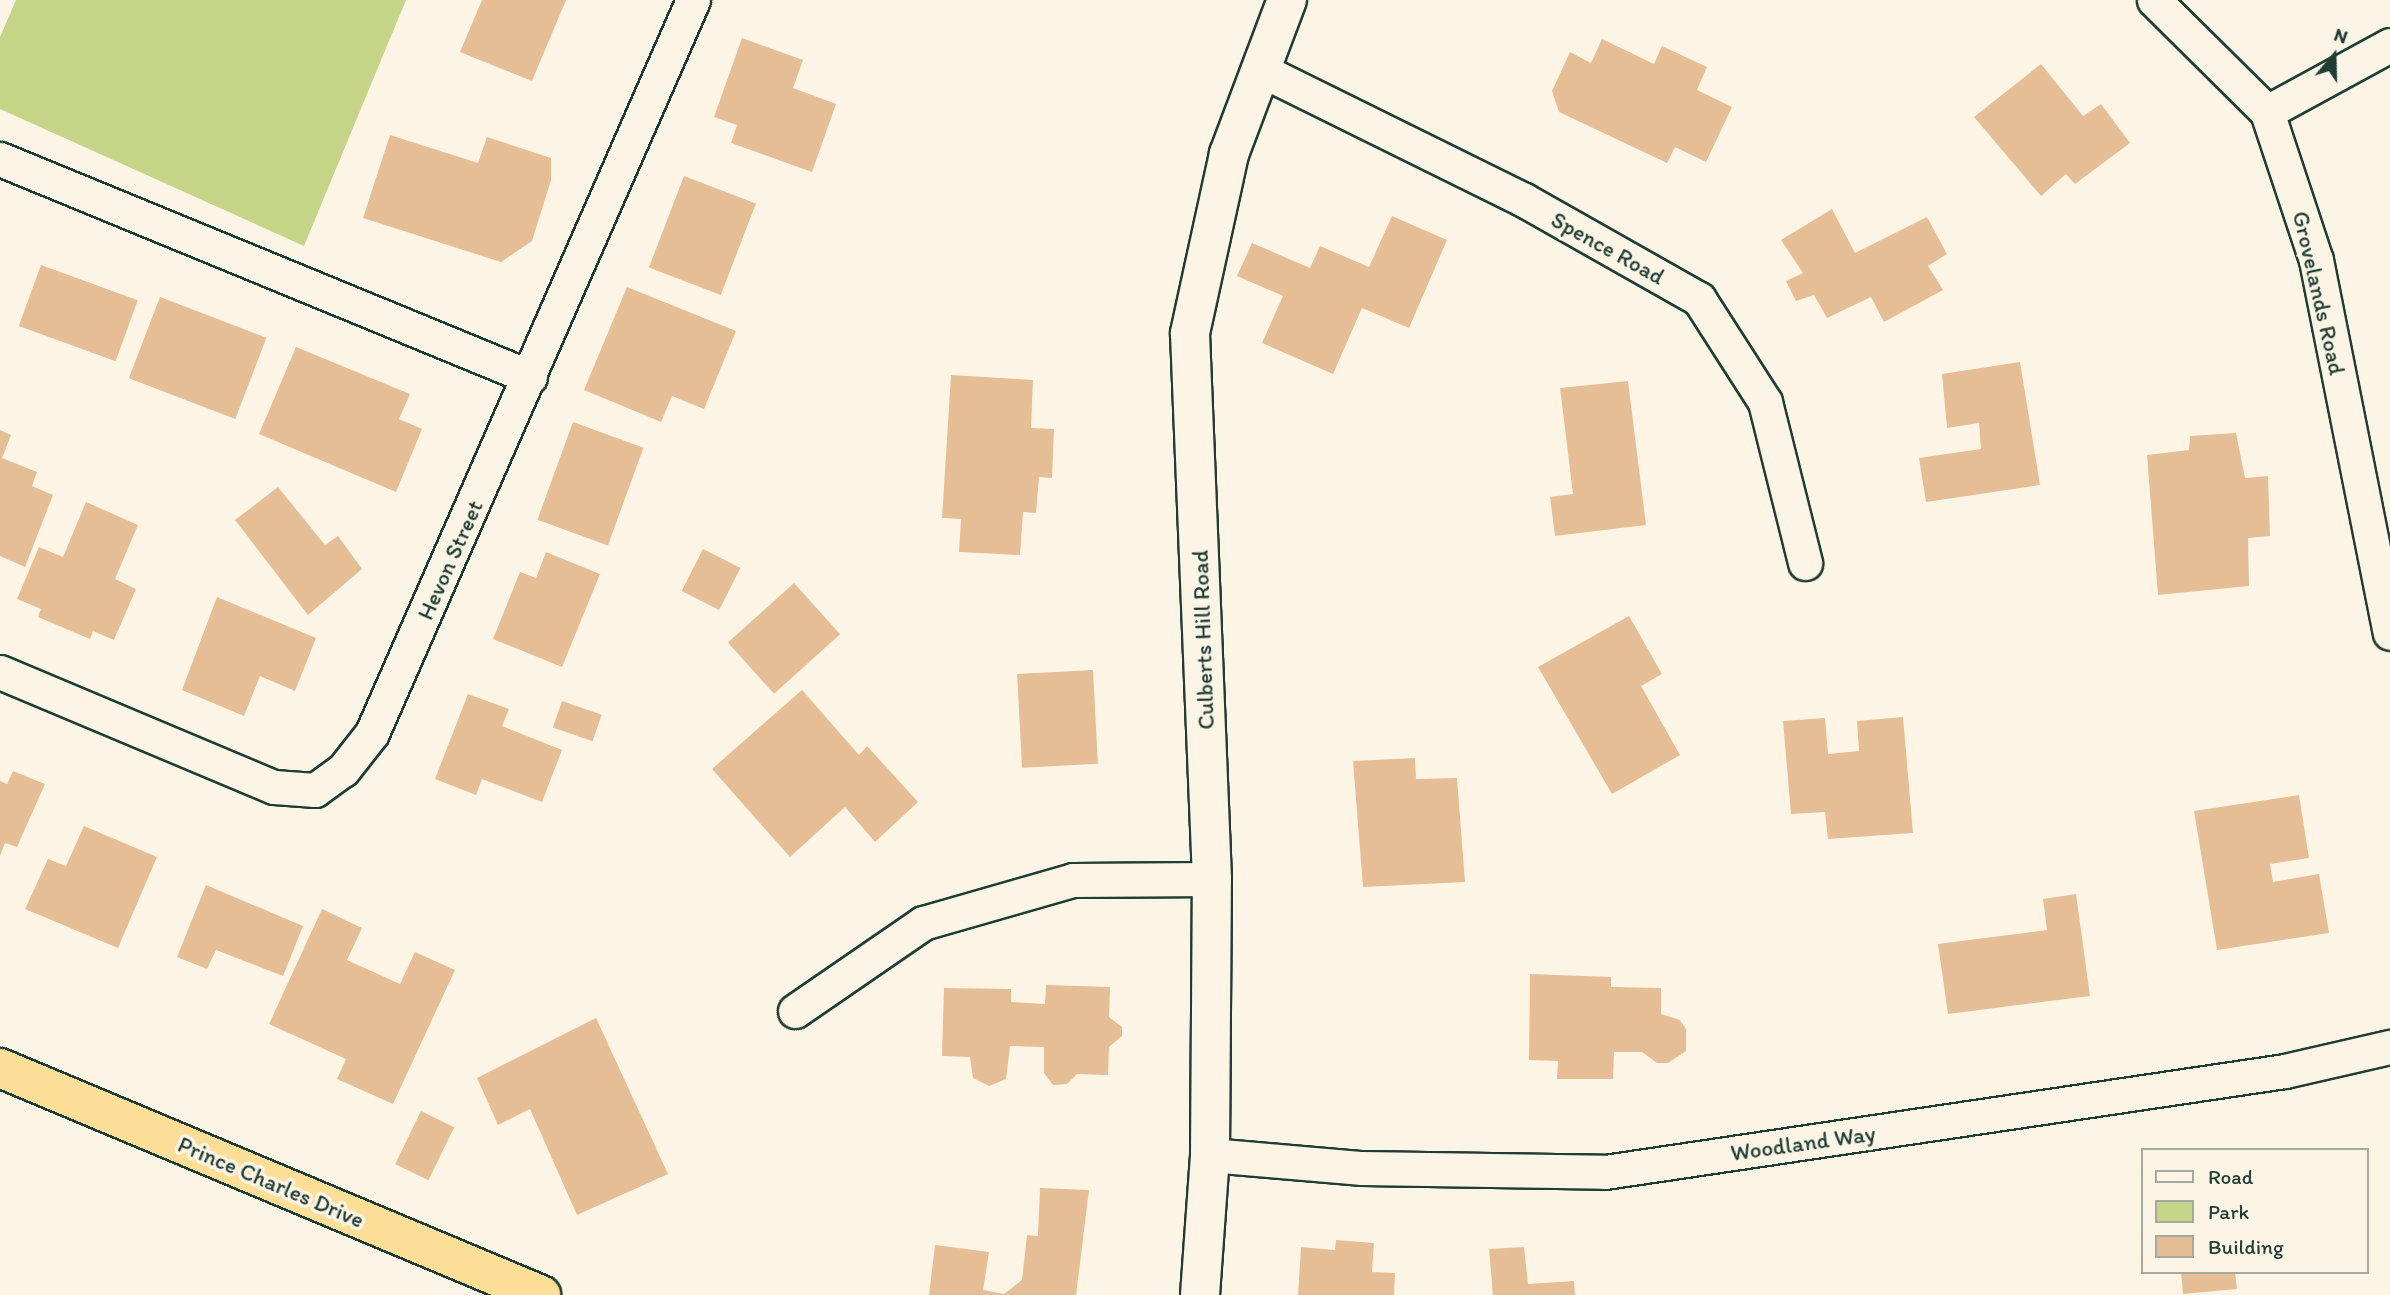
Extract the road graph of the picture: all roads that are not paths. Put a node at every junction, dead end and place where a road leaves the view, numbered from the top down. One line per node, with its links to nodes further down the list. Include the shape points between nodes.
1 (693, 0): 8 (street, Hevon Street)
2 (1287, 0): 5 (street, Culberts Hill Road)
3 (2154, 0): 6 (street, Grovelands Road)
4 (2390, 45): 6 (street)
5 (1259, 69): 9 (street, Spence Road, via 1524,201 1699,299 1765,402); 12 (street, Culberts Hill Road, via 1229,154 1190,333)
6 (2267, 112): 10 (street, Grovelands Road, via 2316,260)
7 (0, 159): 8 (street)
8 (530, 377): 11 (street, Hevon Street, via 372,733 343,770 315,790 274,788)
9 (1805, 563)
10 (2390, 633)
11 (0, 672)
12 (1212, 879): 13 (street, via 1073,880 923,923); 16 (street, Culberts Hill Road)
13 (795, 1010)
14 (2390, 1047): 16 (street, Woodland Way, via 2285,1071 1605,1172 1362,1168)
15 (0, 1068): 17 (highway, Prince Charles Drive)
16 (1210, 1155): 18 (street, Culberts Hill Road)
17 (541, 1295)
18 (1200, 1295)

